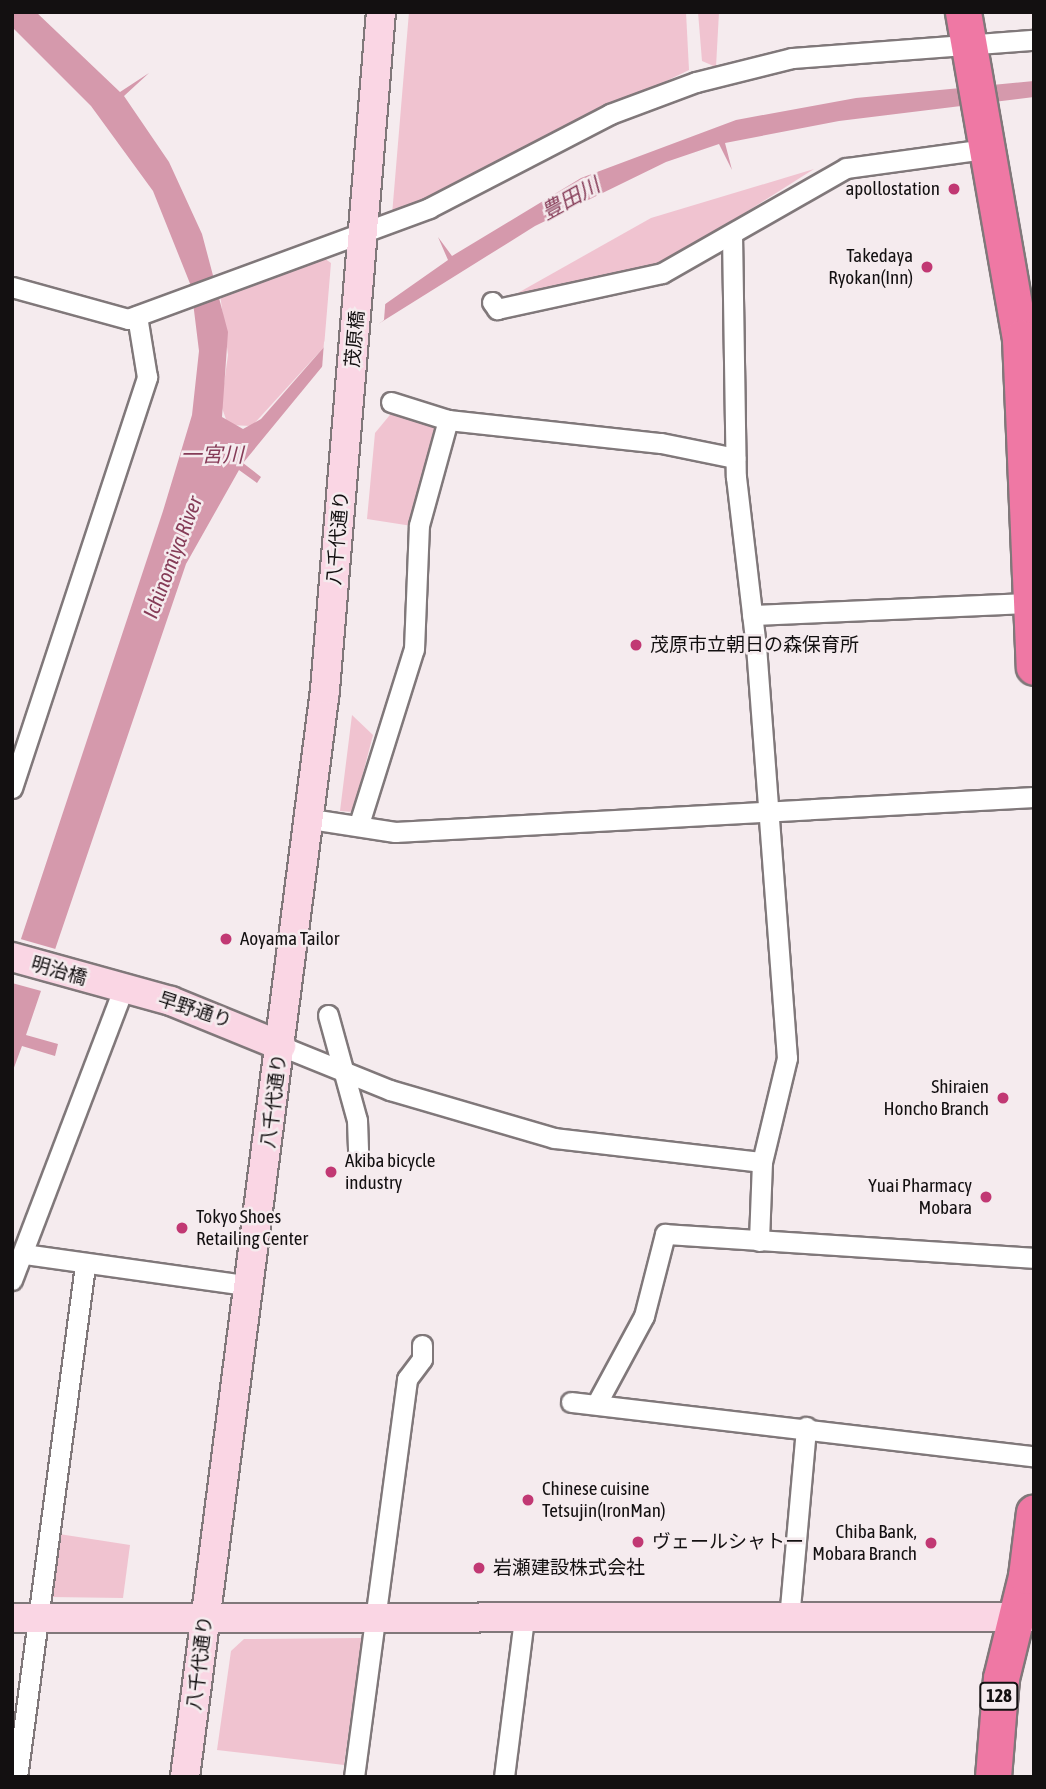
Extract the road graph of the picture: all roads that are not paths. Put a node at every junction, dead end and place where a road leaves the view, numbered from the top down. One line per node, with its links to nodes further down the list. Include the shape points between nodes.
1 (381, 12): 7 (street)
2 (963, 12): 4 (highway)
3 (1034, 40): 4 (street)
4 (969, 53): 5 (highway); 7 (street, via 792,58 696,82 610,114)
5 (983, 143): 6 (street, via 846,168 802,188); 15 (highway, via 1020,338)
6 (732, 234): 9 (street, via 662,273 497,309); 14 (street)
7 (363, 244): 10 (street, via 270,267); 13 (street, 茂原橋)
8 (12, 287): 10 (street, via 116,319)
9 (492, 302)
10 (140, 315): 19 (street, via 146,377)
11 (391, 402): 12 (street)
12 (448, 420): 14 (street); 23 (street, via 419,525 414,649)
13 (348, 423): 22 (street, 八千代通り)
14 (735, 458): 17 (street)
15 (1031, 524): 16 (highway)
16 (1029, 603): 17 (street); 18 (highway)
17 (752, 615): 21 (street)
18 (1034, 667)
19 (12, 788)
20 (1034, 797): 21 (street)
21 (770, 814): 23 (street, via 395,832); 30 (street, via 787,1059)
22 (311, 819): 23 (street); 27 (street, 八千代通り)
23 (359, 824)
24 (12, 957): 25 (street, 明治橋)
25 (114, 987): 27 (street, 早野通り, via 254,1030); 32 (street)
26 (328, 1015): 28 (street)
27 (281, 1046): 28 (street); 36 (street, 八千代通り)
28 (342, 1072): 29 (street, via 357,1120); 30 (street, via 554,1138)
29 (358, 1150)
30 (762, 1162): 31 (street)
31 (759, 1241): 33 (street); 38 (street, via 665,1234 645,1316)
32 (23, 1254): 34 (street); 35 (street)
33 (1034, 1258)
34 (85, 1265): 36 (street); 46 (street)
35 (12, 1280)
36 (250, 1286): 43 (street, 八千代通り)
37 (422, 1345): 44 (street, via 422,1359 407,1379)
38 (598, 1401): 39 (street); 40 (street)
39 (572, 1402)
40 (806, 1427): 41 (street); 48 (street)
41 (1034, 1456)
42 (1034, 1512): 45 (highway, 128)
43 (206, 1617): 44 (street); 46 (street); 50 (street, 八千代通り)
44 (375, 1617): 47 (street); 51 (street)
45 (1025, 1617): 48 (street); 53 (highway, 128, via 1001,1678)
46 (25, 1618): 49 (street)
47 (524, 1619): 48 (street); 52 (street)
48 (789, 1619)
49 (17, 1777)
50 (186, 1777)
51 (354, 1777)
52 (504, 1777)
53 (993, 1777)

